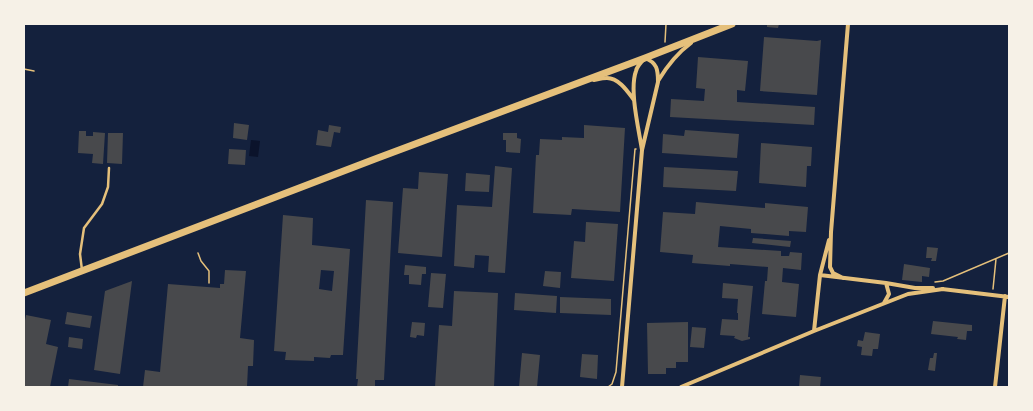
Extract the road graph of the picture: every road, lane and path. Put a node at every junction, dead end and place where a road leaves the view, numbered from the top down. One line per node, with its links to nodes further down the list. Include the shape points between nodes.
1 (666, 24): 5 (path)
2 (732, 24): 4 (main road)
3 (848, 24): 14 (street)
4 (696, 39): 5 (main road); 10 (street, via 669,63)
5 (665, 51): 6 (main road)
6 (645, 58): 9 (main road); 10 (street, via 656,66); 11 (street, via 635,72)
7 (24, 69): 8 (path)
8 (34, 71)
9 (580, 82): 11 (street, via 613,79 624,87); 18 (main road)
10 (658, 82): 12 (street)
11 (634, 100): 12 (street)
12 (642, 150): 30 (path, via 635,149 616,372 612,384); 31 (street)
13 (109, 168): 18 (lane, via 108,187 102,204 84,228 80,254)
14 (831, 232): 19 (street); 20 (street, via 830,267 833,273)
15 (198, 253): 23 (path, via 209,271)
16 (1009, 253): 17 (path)
17 (996, 259): 22 (path, via 943,281); 26 (path)
18 (82, 271): 25 (main road)
19 (820, 275): 20 (street); 29 (street)
20 (844, 278): 21 (street)
21 (886, 283): 24 (street); 28 (street, via 889,294)
22 (931, 283)
23 (209, 284)
24 (943, 289): 26 (street); 28 (street, via 908,294)
25 (24, 292)
26 (993, 295): 27 (street)
27 (1007, 296): 33 (street)
28 (884, 304): 29 (street)
29 (814, 331): 32 (street)
30 (608, 387)
31 (622, 387)
32 (681, 387)
33 (995, 387)

